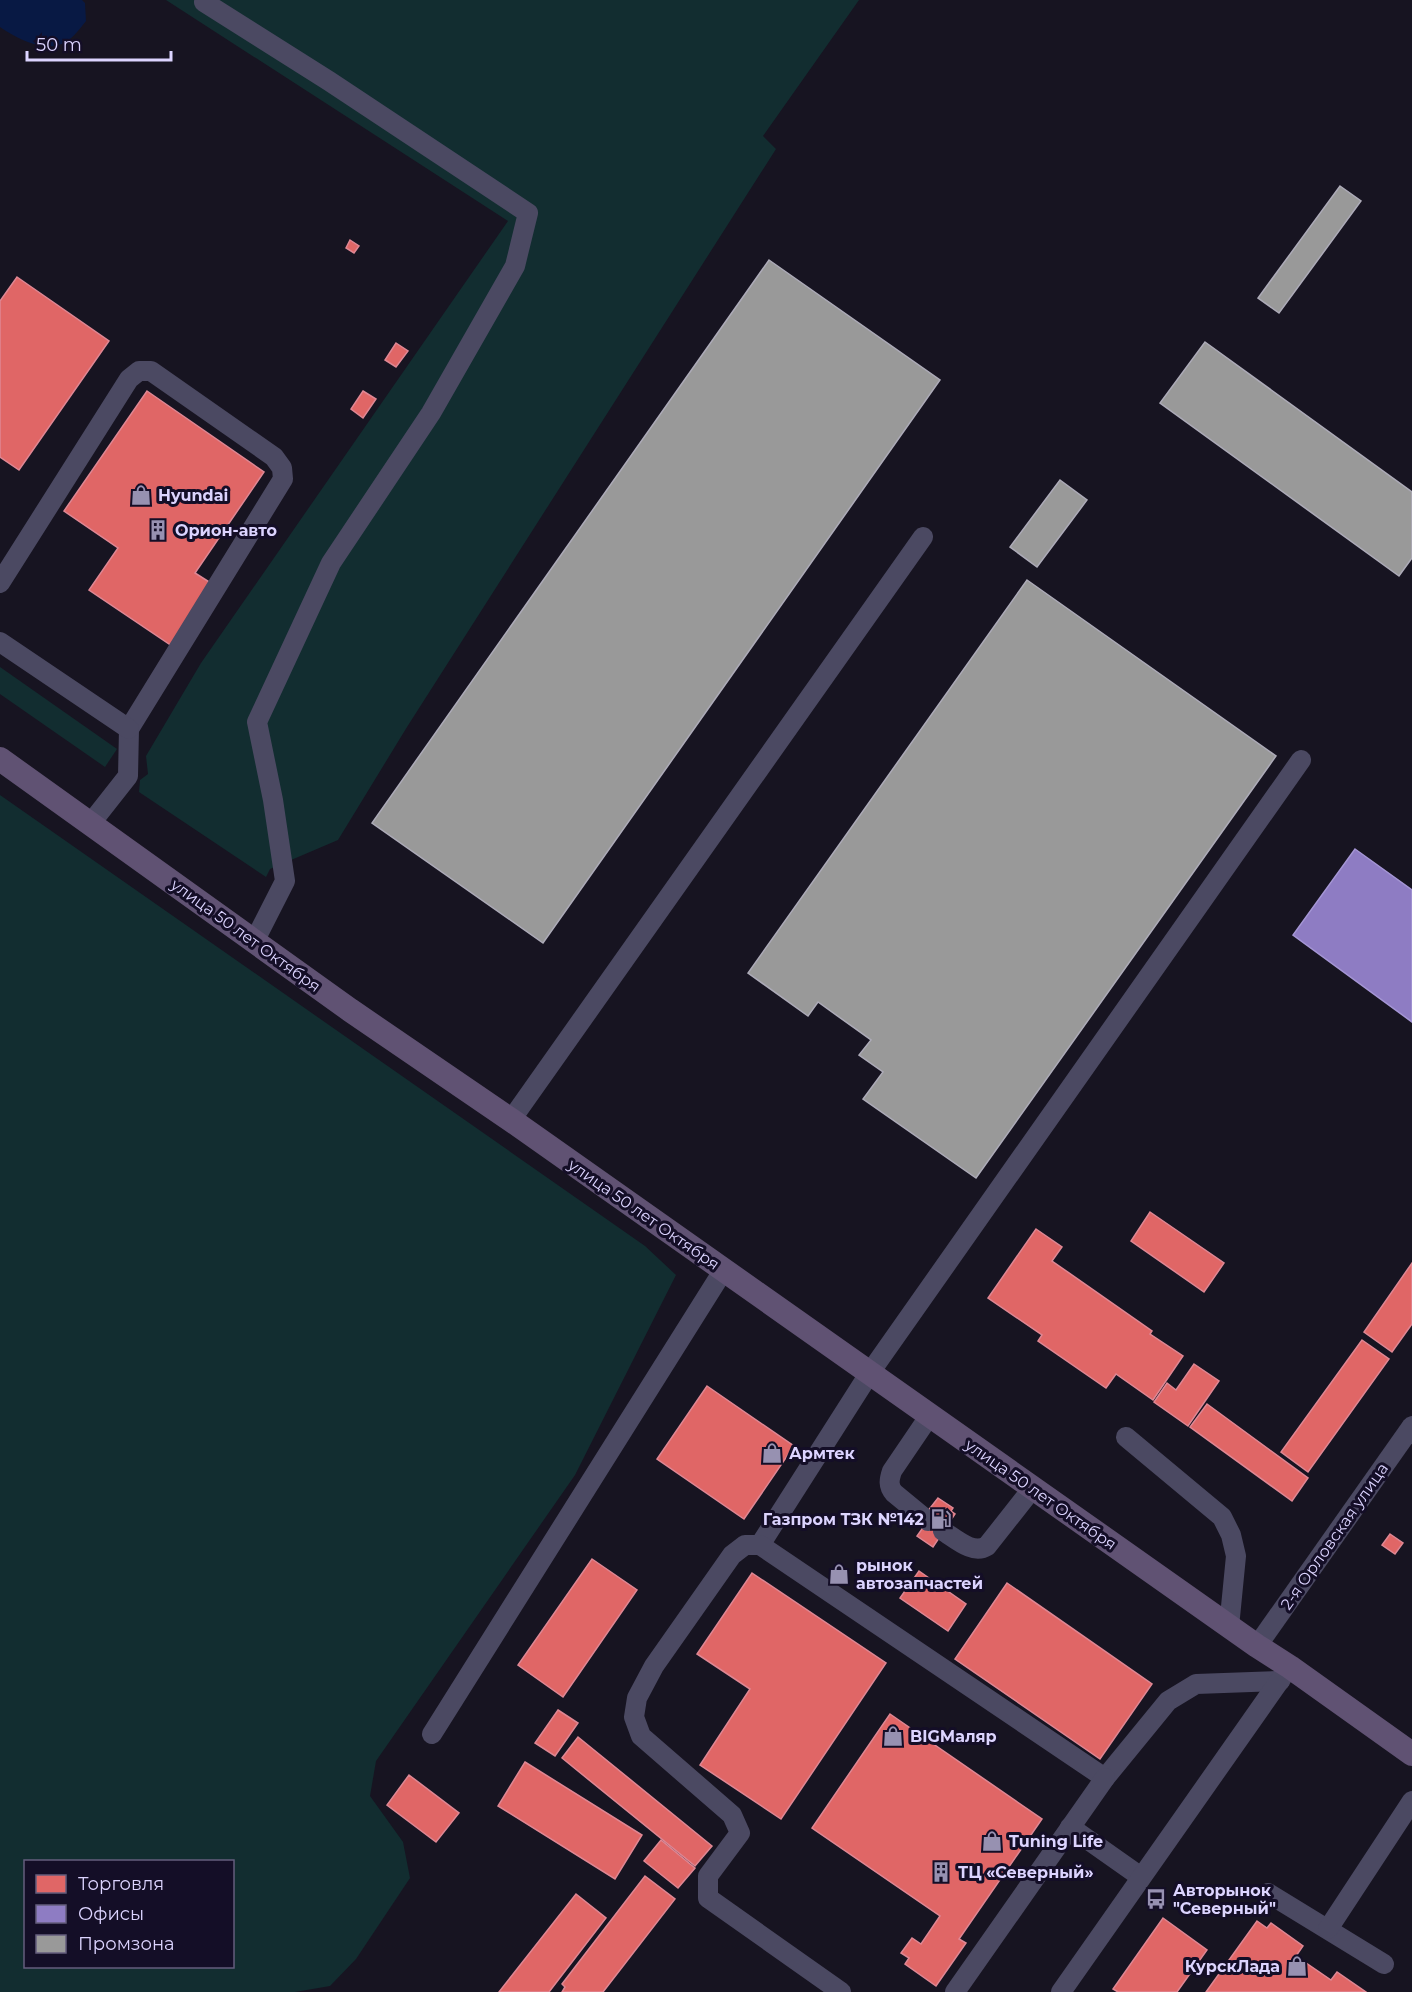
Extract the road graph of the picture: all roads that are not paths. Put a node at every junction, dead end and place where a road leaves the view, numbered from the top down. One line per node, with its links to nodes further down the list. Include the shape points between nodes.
1 (205, 0): 9 (street, via 528,213 515,266 431,413 331,563 258,722 285,881)
2 (923, 537): 10 (street)
3 (0, 583): 5 (street, via 129,379 139,371 151,371 274,457 282,468 283,479)
4 (0, 642): 5 (street)
5 (129, 729): 8 (street, via 128,776)
6 (0, 759): 8 (main road, улица 50 лет Октября)
7 (1301, 760): 12 (street)
8 (91, 823): 9 (main road, улица 50 лет Октября)
9 (254, 942): 10 (main road, улица 50 лет Октября)
10 (511, 1120): 11 (main road, улица 50 лет Октября)
11 (723, 1271): 12 (main road, улица 50 лет Октября); 21 (street)
12 (869, 1374): 13 (main road, улица 50 лет Октября); 17 (street)
13 (930, 1415): 16 (main road, улица 50 лет Октября); 16 (street, via 889,1480 894,1493 936,1526 975,1550 981,1549)
14 (1412, 1426): 19 (street, 2-я Орловская улица)
15 (1126, 1437): 18 (street, via 1222,1517 1236,1556)
16 (1032, 1489): 18 (main road, улица 50 лет Октября)
17 (760, 1545): 23 (street); 30 (street, via 744,1545 732,1555 654,1666 637,1698 634,1718 641,1736 732,1815 740,1833 708,1876 708,1898)
18 (1229, 1627): 19 (main road, улица 50 лет Октября)
19 (1257, 1646): 20 (main road, улица 50 лет Октября)
20 (1285, 1674): 22 (main road, улица 50 лет Октября); 23 (street, via 1196,1684 1168,1701); 26 (street)
21 (432, 1734)
22 (1412, 1754)
23 (1105, 1778): 25 (street)
24 (1412, 1801): 28 (street)
25 (1070, 1827): 26 (street); 31 (street)
26 (1141, 1878): 32 (street)
27 (1268, 1893): 28 (street)
28 (1328, 1929): 29 (street)
29 (1384, 1964)
30 (841, 1992)
31 (955, 1992)
32 (1061, 1992)

